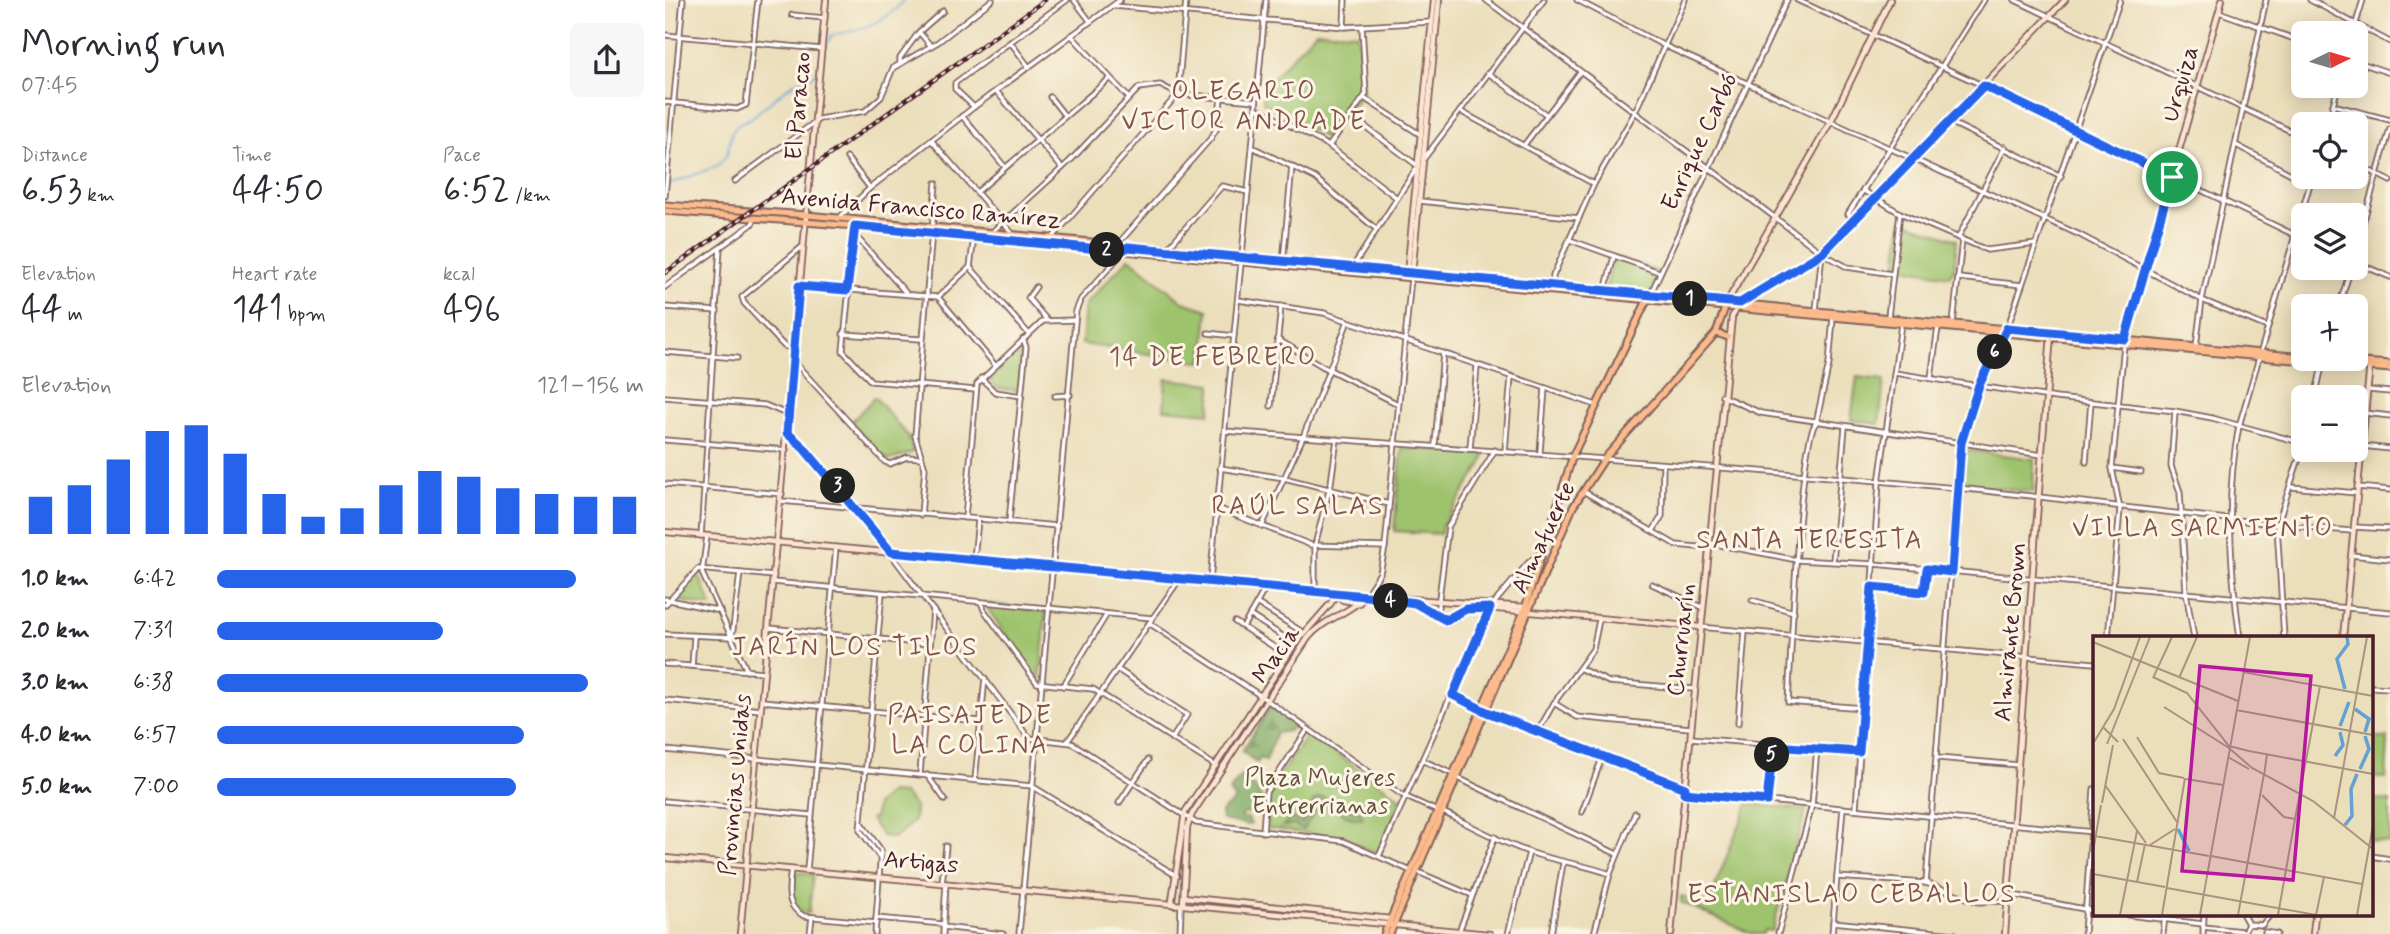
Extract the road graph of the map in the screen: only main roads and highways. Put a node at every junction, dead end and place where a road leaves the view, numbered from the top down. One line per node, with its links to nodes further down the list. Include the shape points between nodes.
1 (665, 205): 3 (main road, Avenida Francisco Ramírez)
2 (665, 211): 3 (main road, Avenida Francisco Ramírez)
3 (806, 218): 4 (main road, Avenida Francisco Ramírez); 4 (main road, Avenida Francisco Ramírez, via 854,229)
4 (930, 230): 5 (main road, Avenida Francisco Ramírez); 5 (main road, Avenida Francisco Ramírez)
5 (991, 236): 6 (main road, Avenida Francisco Ramírez)
6 (1013, 238): 7 (main road, Avenida Francisco Ramírez); 7 (main road, Avenida Francisco Ramírez)
7 (1119, 249): 8 (main road, Avenida Francisco Ramírez); 8 (main road, Avenida Francisco Ramírez)
8 (1241, 260): 9 (main road, Avenida Francisco Ramírez); 9 (main road, Avenida Francisco Ramírez)
9 (1409, 275): 10 (main road, Avenida Francisco Ramírez); 10 (main road, Avenida Francisco Ramírez)
10 (1649, 297): 11 (main road, Avenida Francisco Ramírez); 22 (main road, via 1573,455)
11 (1726, 305): 12 (main road, Avenida Francisco Ramírez); 12 (main road, Avenida Francisco Ramírez); 14 (main road, Almafuerte)
12 (1816, 313): 13 (main road, Avenida Francisco Ramírez); 13 (main road, Avenida Francisco Ramírez)
13 (1952, 325): 16 (main road, Avenida Francisco Ramírez)
14 (1716, 333): 15 (main road); 22 (main road, Almafuerte, via 1605,458 1583,491)
15 (1728, 337)
16 (2125, 342): 17 (main road, Avenida Francisco Ramírez); 17 (main road, Avenida Francisco Ramírez)
17 (2259, 355): 18 (main road, Avenida Francisco Ramírez); 19 (main road, Avenida Francisco Ramírez)
18 (2291, 356)
19 (2291, 358)
20 (2368, 365): 21 (main road, Avenida Francisco Ramírez)
21 (2390, 367)
22 (1526, 610): 23 (main road, Almafuerte)
23 (1414, 871): 24 (main road, Almafuerte); 24 (main road, Almafuerte, via 1390,918)
24 (1390, 927): 25 (main road, Almafuerte); 26 (main road, Almafuerte)
25 (1384, 934)
26 (1390, 934)

